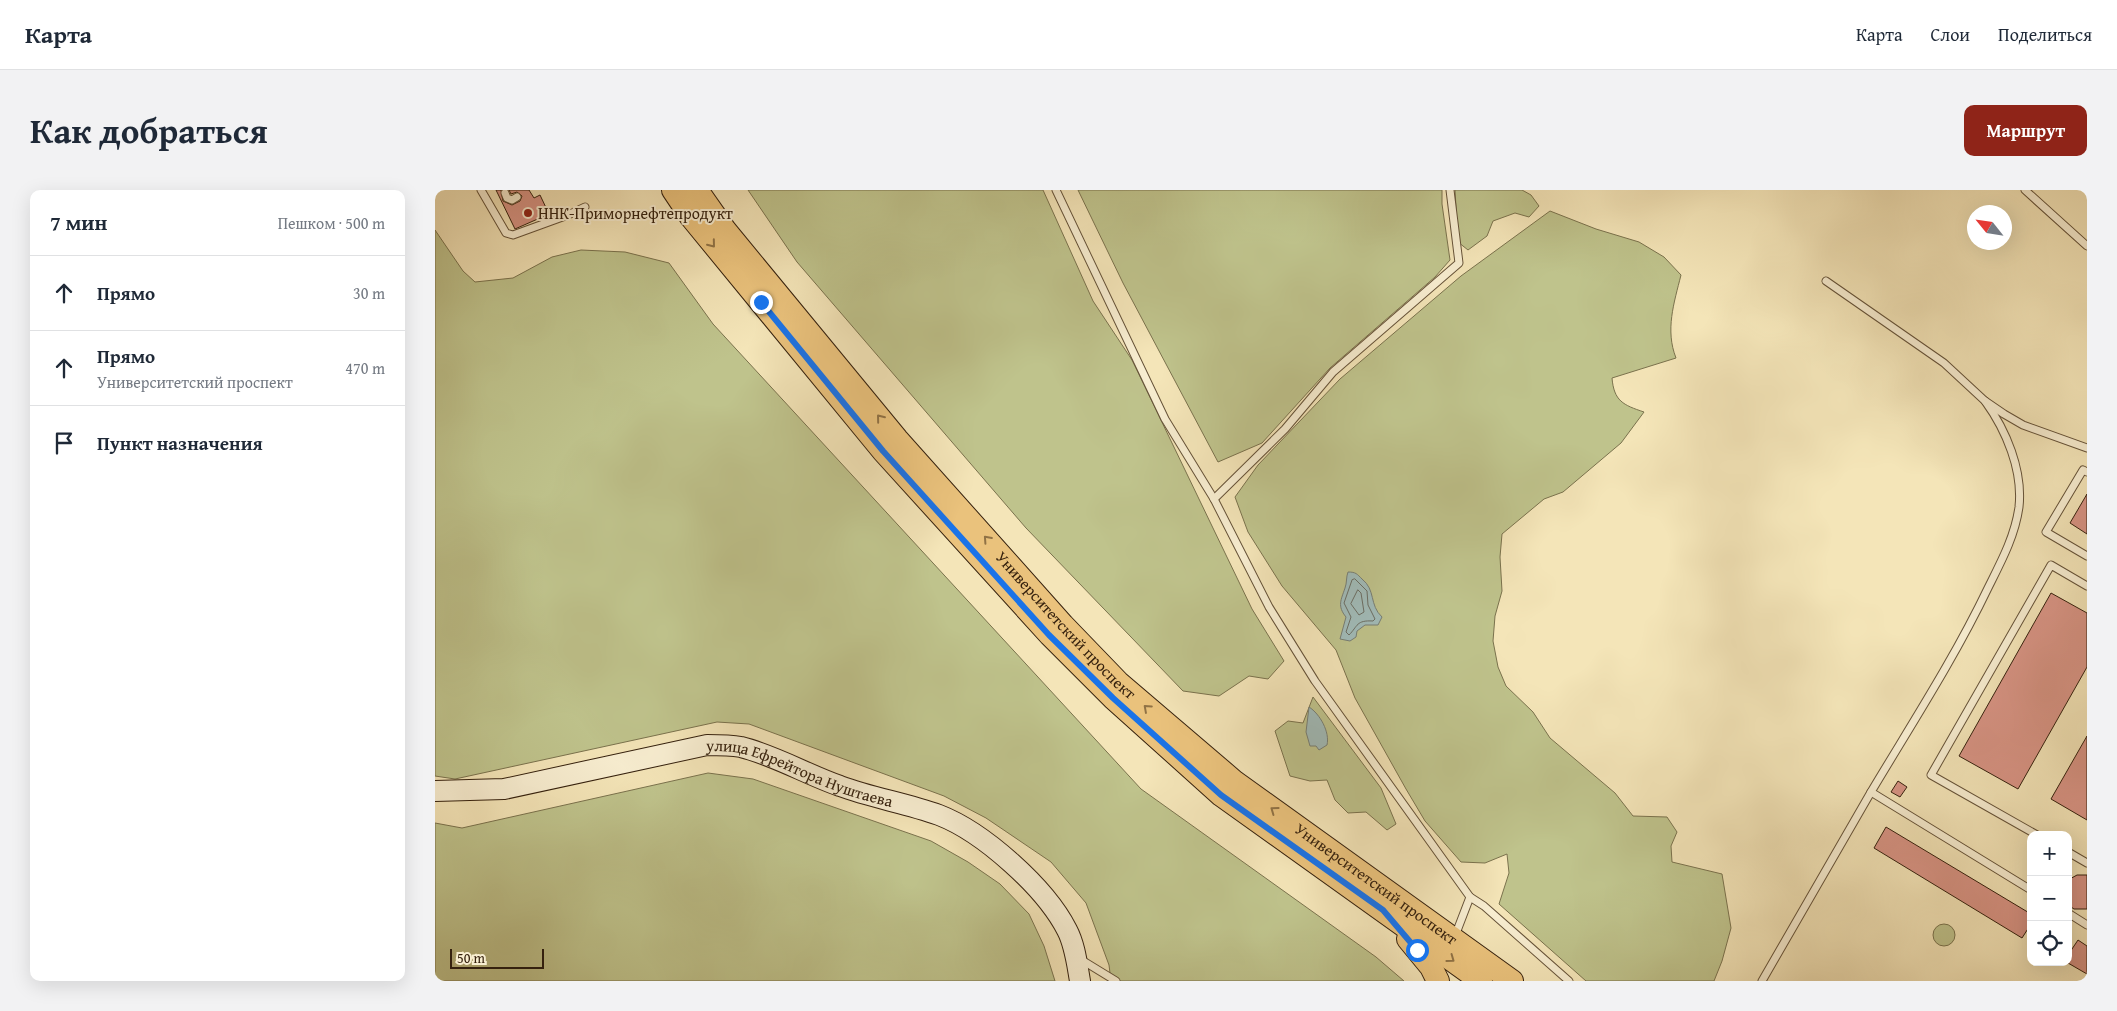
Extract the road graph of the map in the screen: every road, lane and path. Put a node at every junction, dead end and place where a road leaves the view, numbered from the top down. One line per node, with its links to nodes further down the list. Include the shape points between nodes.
1 (481, 190): 9 (lane, via 506,233 513,235)
2 (673, 190): 13 (main road, Университетский проспект, one-way to 13, via 691,217)
3 (697, 190): 13 (main road, Университетский проспект, one-way to 3)
4 (1056, 190): 16 (lane, via 1165,419)
5 (1450, 190): 16 (lane, via 1459,264 1333,372 1285,430)
6 (2025, 190): 10 (lane)
7 (505, 193): 8 (lane, via 512,200)
8 (517, 197)
9 (585, 206)
10 (2087, 246)
11 (1826, 281): 12 (lane, via 1944,363)
12 (1985, 401): 14 (lane, via 2023,425); 20 (lane, via 2005,434 2017,478 2019,506 2012,537 1955,654)
13 (890, 445): 26 (main road, Университетский проспект, via 1049,635 1161,742 1221,795); 29 (main road, Университетский проспект, one-way to 13, via 1235,782 1160,720 1118,682)
14 (2087, 448)
15 (2087, 472): 17 (lane, via 2083,470 2046,532)
16 (1214, 499): 25 (lane, via 1269,607 1315,682)
17 (2087, 556)
18 (2087, 586): 21 (lane, via 2051,565 1931,775)
19 (435, 791): 30 (main road, улица Ефрейтора Нуштаева, via 504,789 707,745 742,747 857,793 911,805 941,816 982,839 1013,864 1055,910 1068,931)
20 (1871, 792): 24 (lane); 37 (lane)
21 (2030, 831)
22 (2072, 854): 23 (lane)
23 (2087, 863)
24 (2027, 888)
25 (1470, 897): 29 (lane); 36 (lane)
26 (1383, 910): 33 (main road, via 1431,967); 34 (main road, Университетский проспект, one-way to 34)
27 (2072, 915): 28 (lane)
28 (2087, 924)
29 (1454, 940): 35 (main road, Университетский проспект)
30 (1076, 956): 31 (main road, улица Ефрейтора Нуштаева); 32 (lane)
31 (1079, 981)
32 (1116, 981)
33 (1438, 981)
34 (1481, 981)
35 (1512, 981)
36 (1569, 981)
37 (1762, 981)

